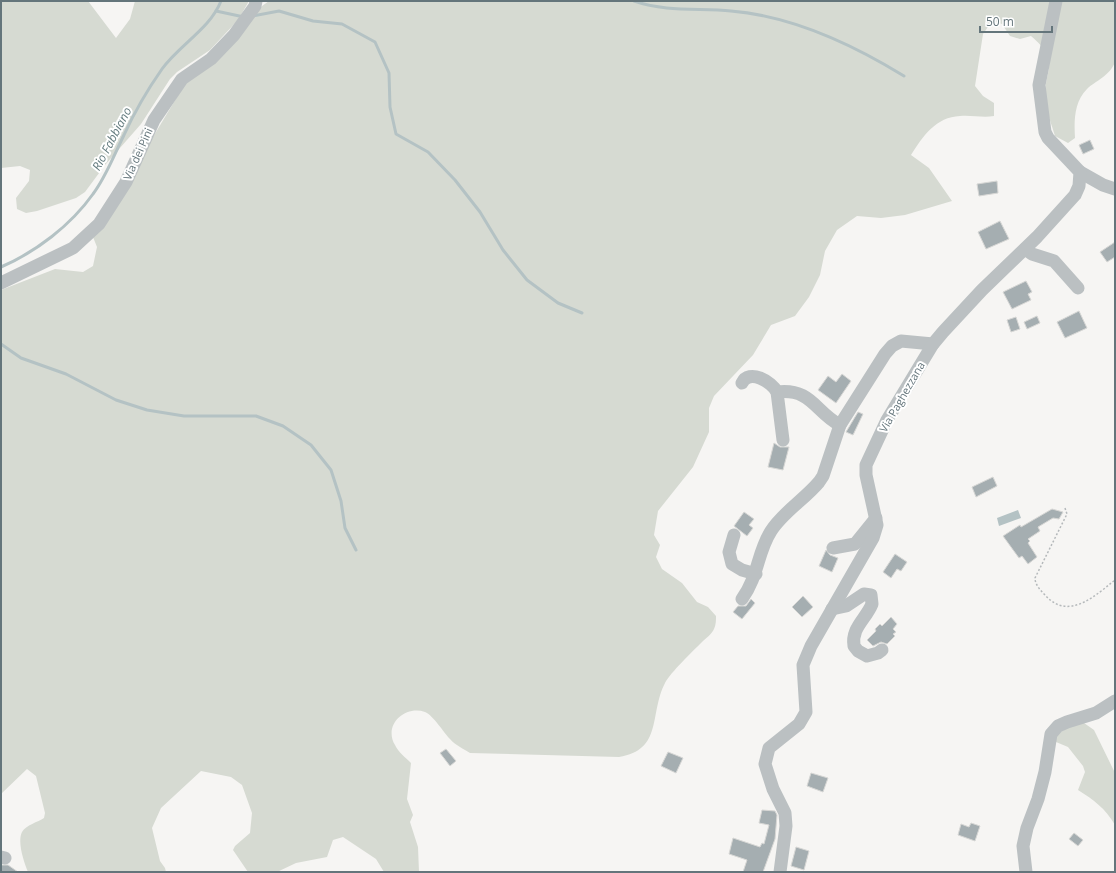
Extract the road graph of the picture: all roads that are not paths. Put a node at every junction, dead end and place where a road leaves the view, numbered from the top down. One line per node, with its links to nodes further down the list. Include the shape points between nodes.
1 (256, 1): 6 (street, Via dei Pini, via 234,35 211,59 182,79 154,120 126,182 99,224 73,248)
2 (1056, 1): 3 (street, via 1040,86 1045,132)
3 (1080, 172): 4 (street, via 1103,186); 5 (street, Via Paghezzana, via 1075,195)
4 (1115, 189)
5 (1025, 249): 7 (street, via 1054,261); 8 (street, Via Paghezzana, via 982,290)
6 (1, 283)
7 (1078, 288)
8 (933, 344): 11 (street, via 901,341 892,346); 13 (street, Via Paghezzana, via 887,420 866,465)
9 (742, 383): 10 (street, via 749,377 760,378)
10 (777, 392): 11 (street, via 788,390 812,400 832,421); 12 (street)
11 (840, 425): 16 (street, via 823,476 814,489 771,530)
12 (783, 440)
13 (876, 518): 15 (street, via 855,544); 18 (street, Via Paghezzana, via 877,525 873,538)
14 (734, 535): 16 (street, via 730,552 732,564)
15 (833, 548)
16 (756, 574): 17 (street)
17 (742, 599)
18 (832, 609): 19 (street, via 846,606 864,594 871,595 872,604 859,623 854,646 858,652 867,656); 21 (street, Via Paghezzana, via 803,665 806,712 799,724 769,748 765,764 772,789 785,813 786,826)
19 (882, 650)
20 (1115, 701): 22 (street, via 1096,713 1058,726 1051,734 1045,772 1027,828 1024,846)
21 (780, 872)
22 (1026, 872)

